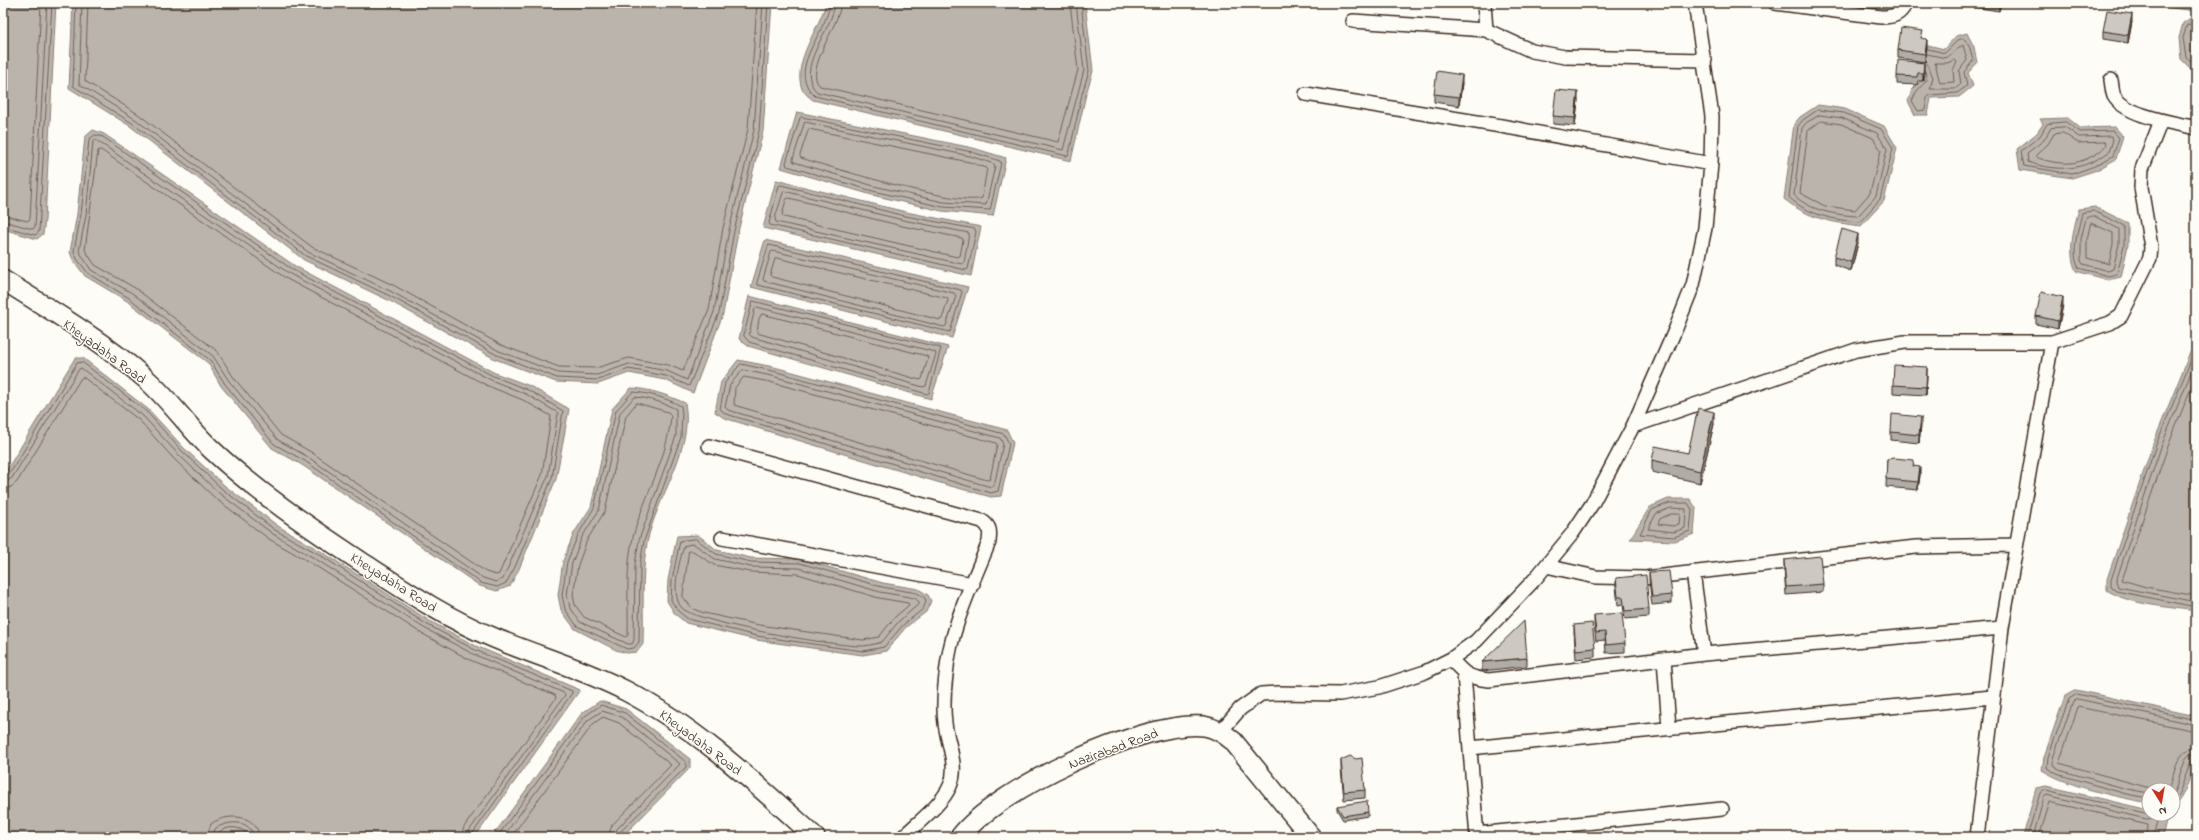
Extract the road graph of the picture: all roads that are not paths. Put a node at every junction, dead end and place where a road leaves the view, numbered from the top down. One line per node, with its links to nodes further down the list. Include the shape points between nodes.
1 (1484, 3): 6 (street)
2 (1695, 3): 7 (street)
3 (1775, 3): 4 (street, via 1881,17 1895,16 1902,11)
4 (1906, 3)
5 (1353, 21): 6 (street)
6 (1486, 30): 7 (street, via 1532,51 1550,55)
7 (1705, 60): 12 (street, via 1712,116)
8 (2111, 80): 10 (street, via 2113,95 2119,103)
9 (1306, 94): 12 (street)
10 (2161, 121): 11 (street); 14 (street, via 2142,169 2141,187 2151,247 2150,258 2128,304 2121,316 2110,323)
11 (2196, 128)
12 (1711, 164): 15 (street, via 1705,228 1693,285)
13 (3, 280): 33 (main road, Kheyadaha Road, via 123,360 152,385 208,446 247,482 301,522 392,582 456,620 491,637 623,690 674,719 768,794)
14 (2052, 342): 15 (street, via 1905,342 1875,346 1856,350); 18 (street)
15 (1633, 426): 19 (street, via 1592,504)
16 (709, 446): 21 (street, via 982,520 988,525 990,537)
17 (722, 538): 21 (street)
18 (2016, 545): 20 (street, via 1916,547); 22 (street)
19 (1546, 566): 20 (street, via 1596,578 1645,578); 24 (street, via 1481,636)
20 (1693, 572): 23 (street)
21 (972, 584): 34 (street, via 952,636 946,672 945,725 954,770 950,785 943,797)
22 (2002, 628): 23 (street); 27 (street)
23 (1704, 654): 25 (street)
24 (1451, 659): 26 (street); 29 (street, via 1425,672 1379,687 1340,694 1261,694 1240,710)
25 (1664, 659): 26 (street, via 1488,680 1475,679); 28 (street)
26 (1464, 674): 30 (street)
27 (1992, 697): 28 (street); 37 (street)
28 (1669, 728): 30 (street)
29 (1221, 731): 35 (main road, Nazirabad Road, via 1204,726 1177,727 1150,732 1112,746 1014,792 966,829); 36 (main road, via 1252,762)
30 (1470, 748): 32 (street)
31 (1722, 809): 32 (street)
32 (1477, 836)
33 (815, 837)
34 (903, 837)
35 (960, 837)
36 (1311, 837)
37 (1977, 837)

